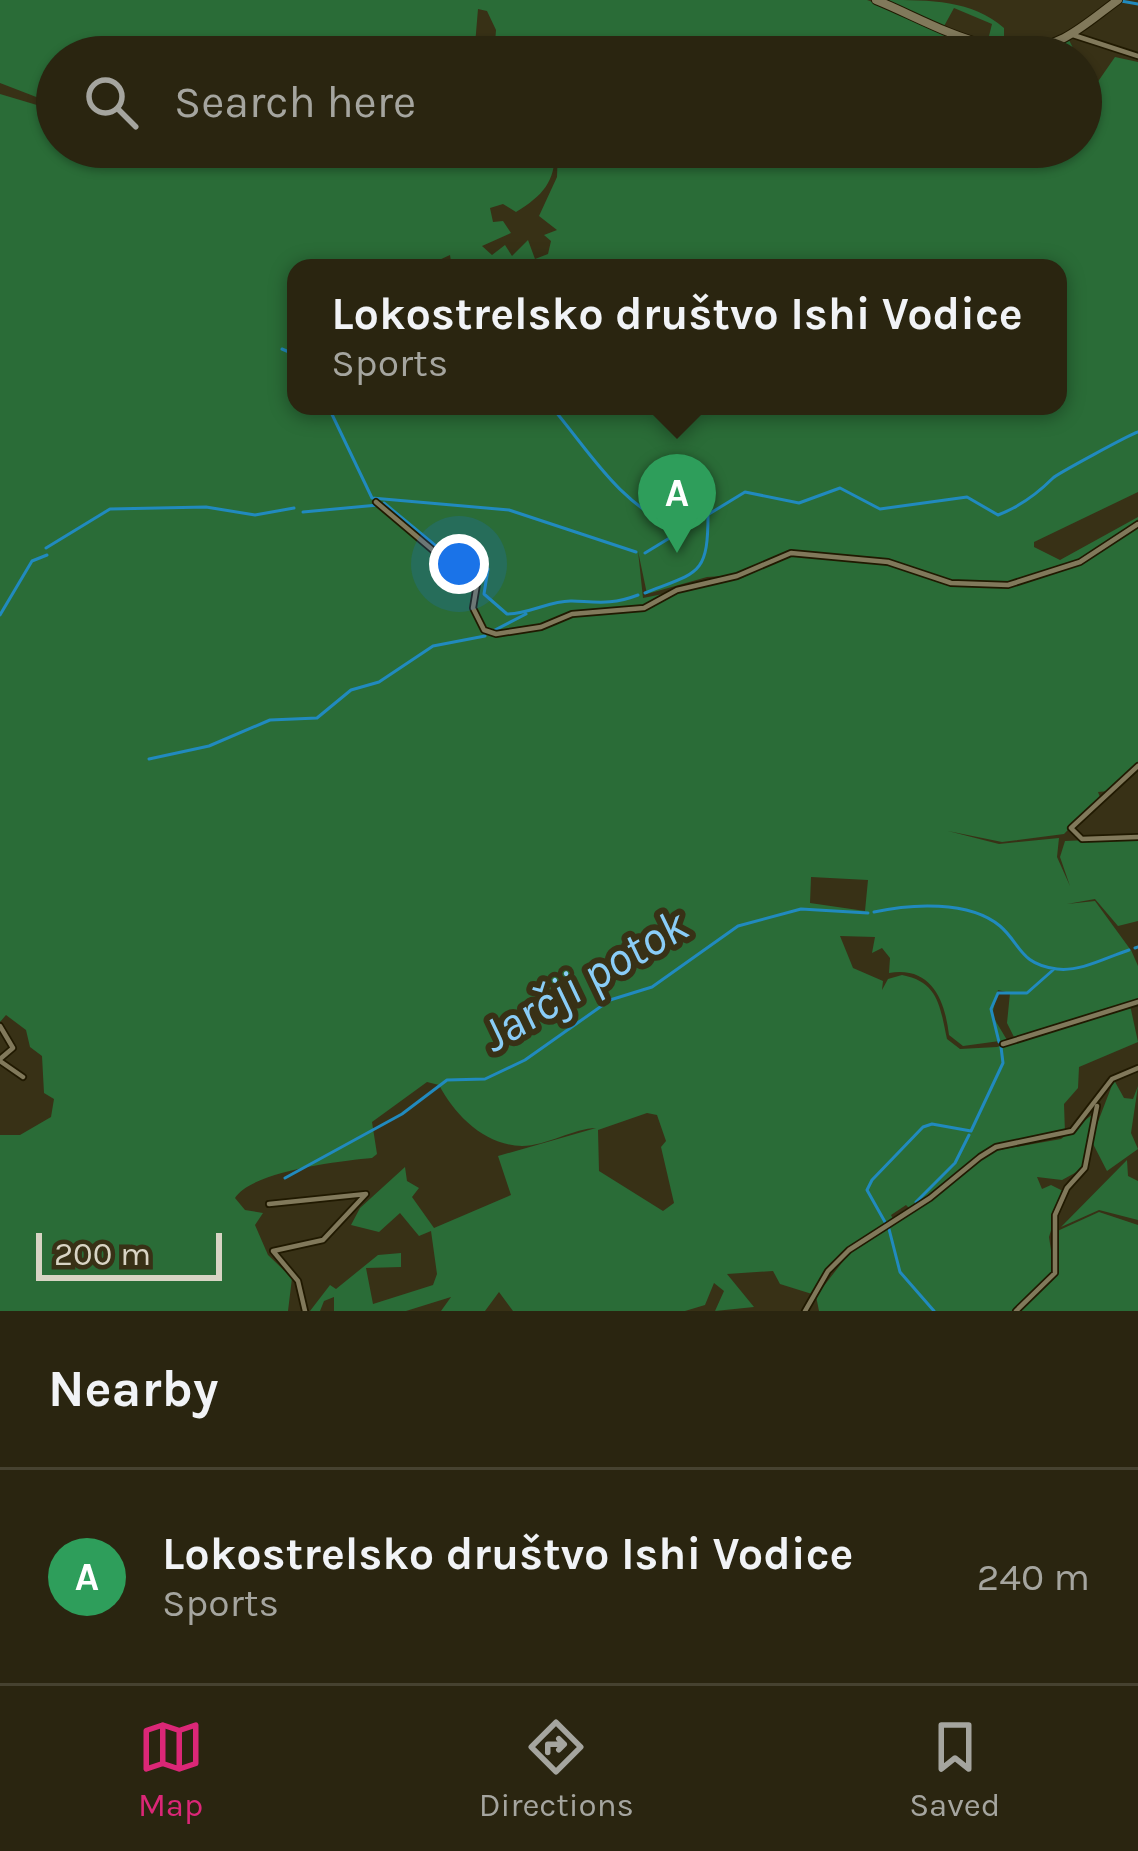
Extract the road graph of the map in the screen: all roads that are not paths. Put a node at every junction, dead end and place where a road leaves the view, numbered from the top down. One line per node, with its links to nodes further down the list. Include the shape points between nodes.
1 (876, 0): 4 (street)
2 (1117, 0): 3 (street)
3 (1070, 34): 5 (street); 6 (street)
4 (960, 36)
5 (1063, 36)
6 (1076, 36)
7 (1102, 44): 8 (street)
8 (1138, 56)
9 (376, 502): 10 (street, via 440,557 473,573 476,617 496,634 572,614 644,608 791,553 888,562 951,583 1009,585 1080,562)
10 (1138, 524)
11 (1138, 766): 12 (street, via 1072,828 1082,839)
12 (1138, 837)
13 (1138, 1002): 15 (street)
14 (0, 1026): 16 (street, via 13,1048)
15 (1003, 1044)
16 (0, 1060): 18 (street)
17 (1138, 1068): 19 (street, via 1112,1079)
18 (23, 1077)
19 (1096, 1106): 22 (street, via 1062,1137 980,1157 849,1250); 23 (street, via 1085,1168 1055,1215 1055,1273)
20 (269, 1204): 21 (street, via 366,1194 323,1240 273,1251 298,1281)
21 (305, 1311)
22 (805, 1311)
23 (1016, 1311)

